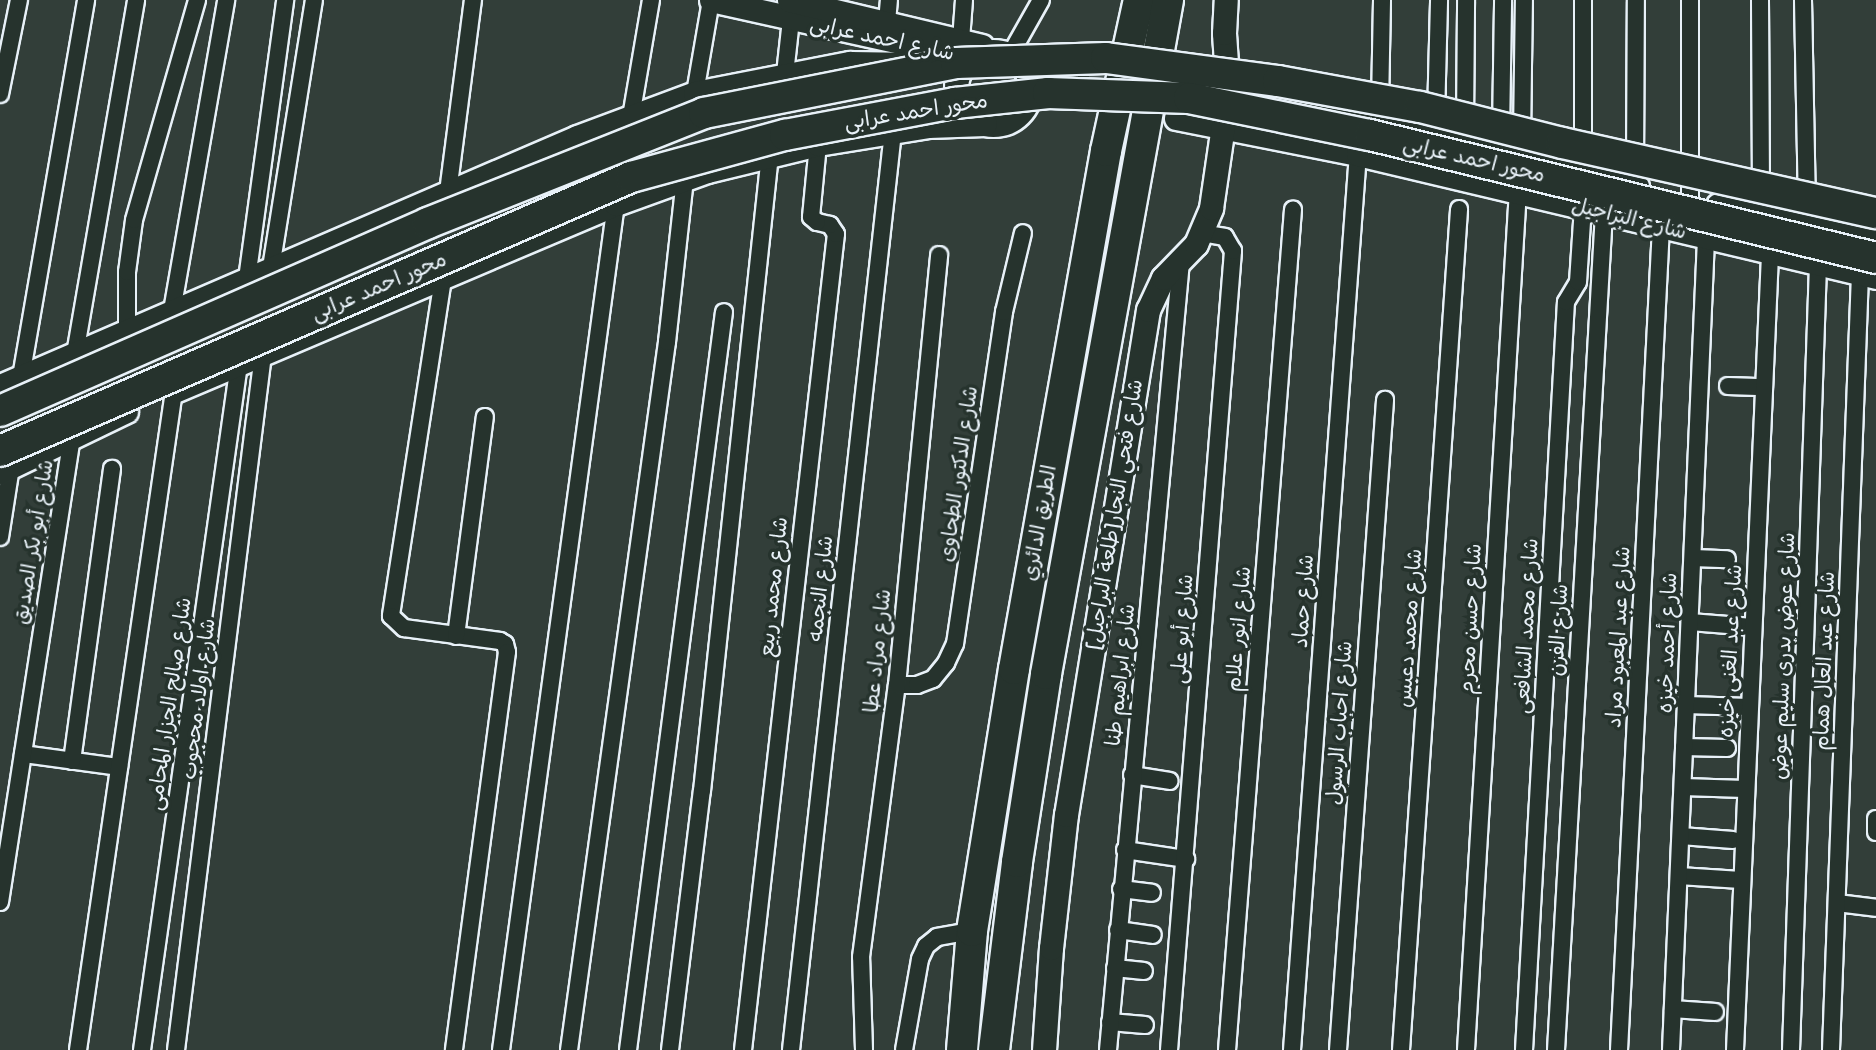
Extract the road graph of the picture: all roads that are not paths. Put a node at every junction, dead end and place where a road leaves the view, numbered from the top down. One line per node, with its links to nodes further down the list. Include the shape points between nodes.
1 (19, 0): 37 (street)
2 (86, 0): 82 (street)
3 (136, 0): 79 (street)
4 (197, 0): 78 (street, via 134,220 127,272)
5 (226, 0): 76 (street)
6 (285, 0): 74 (street)
7 (314, 0): 72 (street)
8 (473, 0): 54 (street)
9 (651, 0): 38 (street)
10 (711, 0): 26 (street, شارع احمد عرابى); 36 (street)
11 (964, 0): 29 (street)
12 (1041, 0): 30 (street)
13 (1139, 0): 124 (highway, الطريق الدائري, via 1106,151)
14 (1167, 0): 145 (highway, الطريق الدائري, via 1046,674)
15 (1226, 0): 35 (street, شارع فتحي النجار[طلعة البراجيل])
16 (1382, 0): 40 (street)
17 (1439, 0): 44 (street)
18 (1466, 0): 45 (street)
19 (1503, 0): 47 (street)
20 (1524, 0): 47 (street)
21 (1583, 0): 50 (street)
22 (1636, 0): 52 (street)
23 (1690, 0): 55 (street)
24 (1760, 0): 61 (street)
25 (1803, 0): 62 (street)
26 (790, 10): 27 (street, شارع احمد عرابى); 28 (street, شارع احمد عرابى); 33 (street)
27 (888, 11): 29 (street, شارع احمد عرابى)
28 (855, 33): 29 (street, شارع احمد عرابى); 31 (street)
29 (964, 55): 30 (street); 31 (street); 41 (street, via 956,85 959,102 970,117)
30 (1010, 58): 32 (street); 41 (street, via 1030,83 1037,101 1013,120)
31 (850, 63): 33 (street)
32 (1049, 70)
33 (785, 74): 36 (street)
34 (1184, 84): 35 (street, شارع البراجيل)
35 (1228, 92): 40 (street, شارع البراجيل); 42 (street, شارع فتحي النجار[طلعة البراجيل])
36 (695, 93): 38 (street)
37 (0, 94)
38 (631, 117): 54 (street)
39 (1176, 118): 42 (street, شارع البراجيل)
40 (1380, 121): 44 (street, شارع البراجيل)
41 (985, 124): 43 (street)
42 (1223, 125): 48 (street, شارع البراجيل); 65 (street, شارع فتحي النجار[طلعة البراجيل], via 1211,208)
43 (893, 132): 46 (street); 141 (street, شارع النجمه)
44 (1436, 134): 45 (street, شارع البراجيل)
45 (1464, 140): 47 (street, شارع البراجيل)
46 (818, 144): 49 (street); 140 (street, شارع محمد ربيع, via 811,217 830,225 835,234)
47 (1511, 151): 50 (street, شارع البراجيل)
48 (1358, 154): 53 (street, شارع البراجيل); 150 (street, شارع حماد)
49 (770, 155): 51 (street); 139 (street)
50 (1583, 170): 52 (street, شارع البراجيل)
51 (685, 178): 56 (street); 137 (street, via 665,356)
52 (1635, 185): 55 (street, شارع البراجيل)
53 (1518, 191): 59 (street, شارع البراجيل); 153 (street, شارع حسن محرم)
54 (448, 192): 72 (street)
55 (1690, 199): 61 (street, شارع البراجيل)
56 (616, 204): 75 (street); 136 (street)
57 (1459, 209): 152 (street, شارع محمد دعبس)
58 (1293, 210): 149 (street, شارع انور علام)
59 (1594, 210): 63 (street, شارع البراجيل); 154 (street, شارع محمد الشافعى, via 1578,282 1566,302); 155 (street, شارع الفرن)
60 (1876, 213): 87 (highway, محور احمد عرابى, bridge, via 1420,107 1279,80 1107,58 956,63 704,113 428,223)
61 (1761, 214): 62 (street, شارع البراجيل)
62 (1807, 225): 67 (street, شارع البراجيل)
63 (1661, 227): 66 (street, شارع البراجيل); 156 (street, شارع عبد المعبود مراد)
64 (1023, 233): 98 (street, شارع الدكتور الطحاوى, via 1004,312 955,644 933,680)
65 (1202, 233): 70 (street, شارع فتحي النجار[طلعة البراجيل]); 115 (street, شارع أبو على, via 1225,237 1233,251)
66 (1706, 238): 68 (street, شارع البراجيل); 93 (street, شارع أحمد خيزه)
67 (1876, 240)
68 (1770, 254): 71 (street, شارع البراجيل); 84 (street, شارع عبد الغنى خيزه)
69 (939, 255): 98 (street, شارع مراد عطا)
70 (1181, 262): 106 (street, شارع ابراهيم طنا); 146 (street, شارع فتحي النجار[طلعة البراجيل], via 1157,285 1148,310 1066,815)
71 (1818, 264): 73 (street, شارع البراجيل); 159 (street, شارع عوض بدرى سليم عوض)
72 (271, 268): 74 (street)
73 (1871, 269): 90 (highway, محور احمد عرابى, bridge, via 1370,135 1189,97 1048,93 955,103 799,132 631,177); 121 (street, شارع عبد العال همام)
74 (247, 279): 76 (street)
75 (443, 279): 80 (street); 97 (street, via 390,605 391,616 404,628)
76 (172, 312): 78 (street)
77 (724, 312): 138 (street)
78 (127, 331): 79 (street)
79 (75, 354): 82 (street)
80 (263, 354): 81 (street); 134 (street, شارع اولاد محجوب)
81 (239, 364): 85 (street); 133 (street, شارع صالح الجزار المحامى)
82 (10, 382)
83 (1727, 386): 84 (street)
84 (1764, 387): 96 (street, شارع عبد الغنى خيزه)
85 (174, 391): 89 (street); 105 (street)
86 (1385, 400): 151 (street, شارع احباب الرسول)
87 (0, 411)
88 (485, 417): 97 (street)
89 (72, 437): 90 (street); 103 (street, شارع أبو بكر الصديق)
90 (4, 463): 92 (street)
91 (111, 469): 104 (street)
92 (0, 537)
93 (1693, 558): 94 (street); 95 (street, شارع أحمد خيزه)
94 (1727, 559)
95 (1690, 622): 96 (street); 99 (street, شارع أحمد خيزه)
96 (1753, 627): 100 (street, شارع عبد الغنى خيزه)
97 (456, 636): 135 (street, via 500,641 505,644 507,663)
98 (897, 685): 142 (street, شارع مراد عطا, via 862,957)
99 (1686, 705): 100 (street); 101 (street, شارع أحمد خيزه)
100 (1749, 707): 109 (street, شارع عبد الغنى خيزه)
101 (1685, 747): 102 (street); 108 (street, شارع أحمد خيزه)
102 (1727, 748)
103 (23, 754): 104 (street); 120 (street, شارع أبو بكر الصديق)
104 (72, 761): 105 (street)
105 (119, 767): 132 (street)
106 (1132, 775): 107 (street); 114 (street, شارع ابراهيم طنا)
107 (1170, 781)
108 (1683, 787): 109 (street); 112 (street, شارع أحمد خيزه)
109 (1745, 789): 117 (street, شارع عبد الغنى خيزه)
110 (1876, 819): 111 (street)
111 (1876, 832)
112 (1681, 836): 113 (street); 116 (street, شارع أحمد خيزه)
113 (1733, 840)
114 (1125, 850): 115 (street); 118 (street, شارع ابراهيم طنا)
115 (1186, 859): 148 (street, شارع أبو على)
116 (1679, 876): 117 (street); 128 (street, شارع أحمد خيزه)
117 (1741, 880): 158 (street, شارع عبد الغنى خيزه)
118 (1121, 889): 119 (street); 123 (street, شارع ابراهيم طنا)
119 (1152, 893)
120 (0, 902)
121 (1837, 903): 122 (street); 160 (street, شارع عبد العال همام)
122 (1876, 908)
123 (1118, 930): 125 (street); 126 (street, شارع ابراهيم طنا)
124 (972, 931): 143 (street, via 937,937 926,946); 144 (highway, الطريق الدائري)
125 (1153, 935)
126 (1115, 968): 127 (street); 130 (street, شارع ابراهيم طنا)
127 (1144, 971)
128 (1673, 1009): 129 (street); 157 (street, شارع أحمد خيزه)
129 (1715, 1012)
130 (1110, 1022): 131 (street); 147 (street, شارع ابراهيم طنا)
131 (1145, 1025)
132 (78, 1050)
133 (142, 1050)
134 (176, 1050)
135 (454, 1050)
136 (501, 1050)
137 (569, 1050)
138 (628, 1050)
139 (670, 1050)
140 (743, 1050)
141 (791, 1050)
142 (864, 1050)
143 (904, 1050)
144 (962, 1050)
145 (994, 1050)
146 (1044, 1050)
147 (1108, 1050)
148 (1170, 1050)
149 (1227, 1050)
150 (1292, 1050)
151 (1338, 1050)
152 (1401, 1050)
153 (1466, 1050)
154 (1524, 1050)
155 (1556, 1050)
156 (1619, 1050)
157 (1671, 1050)
158 (1735, 1050)
159 (1791, 1050)
160 (1831, 1050)

